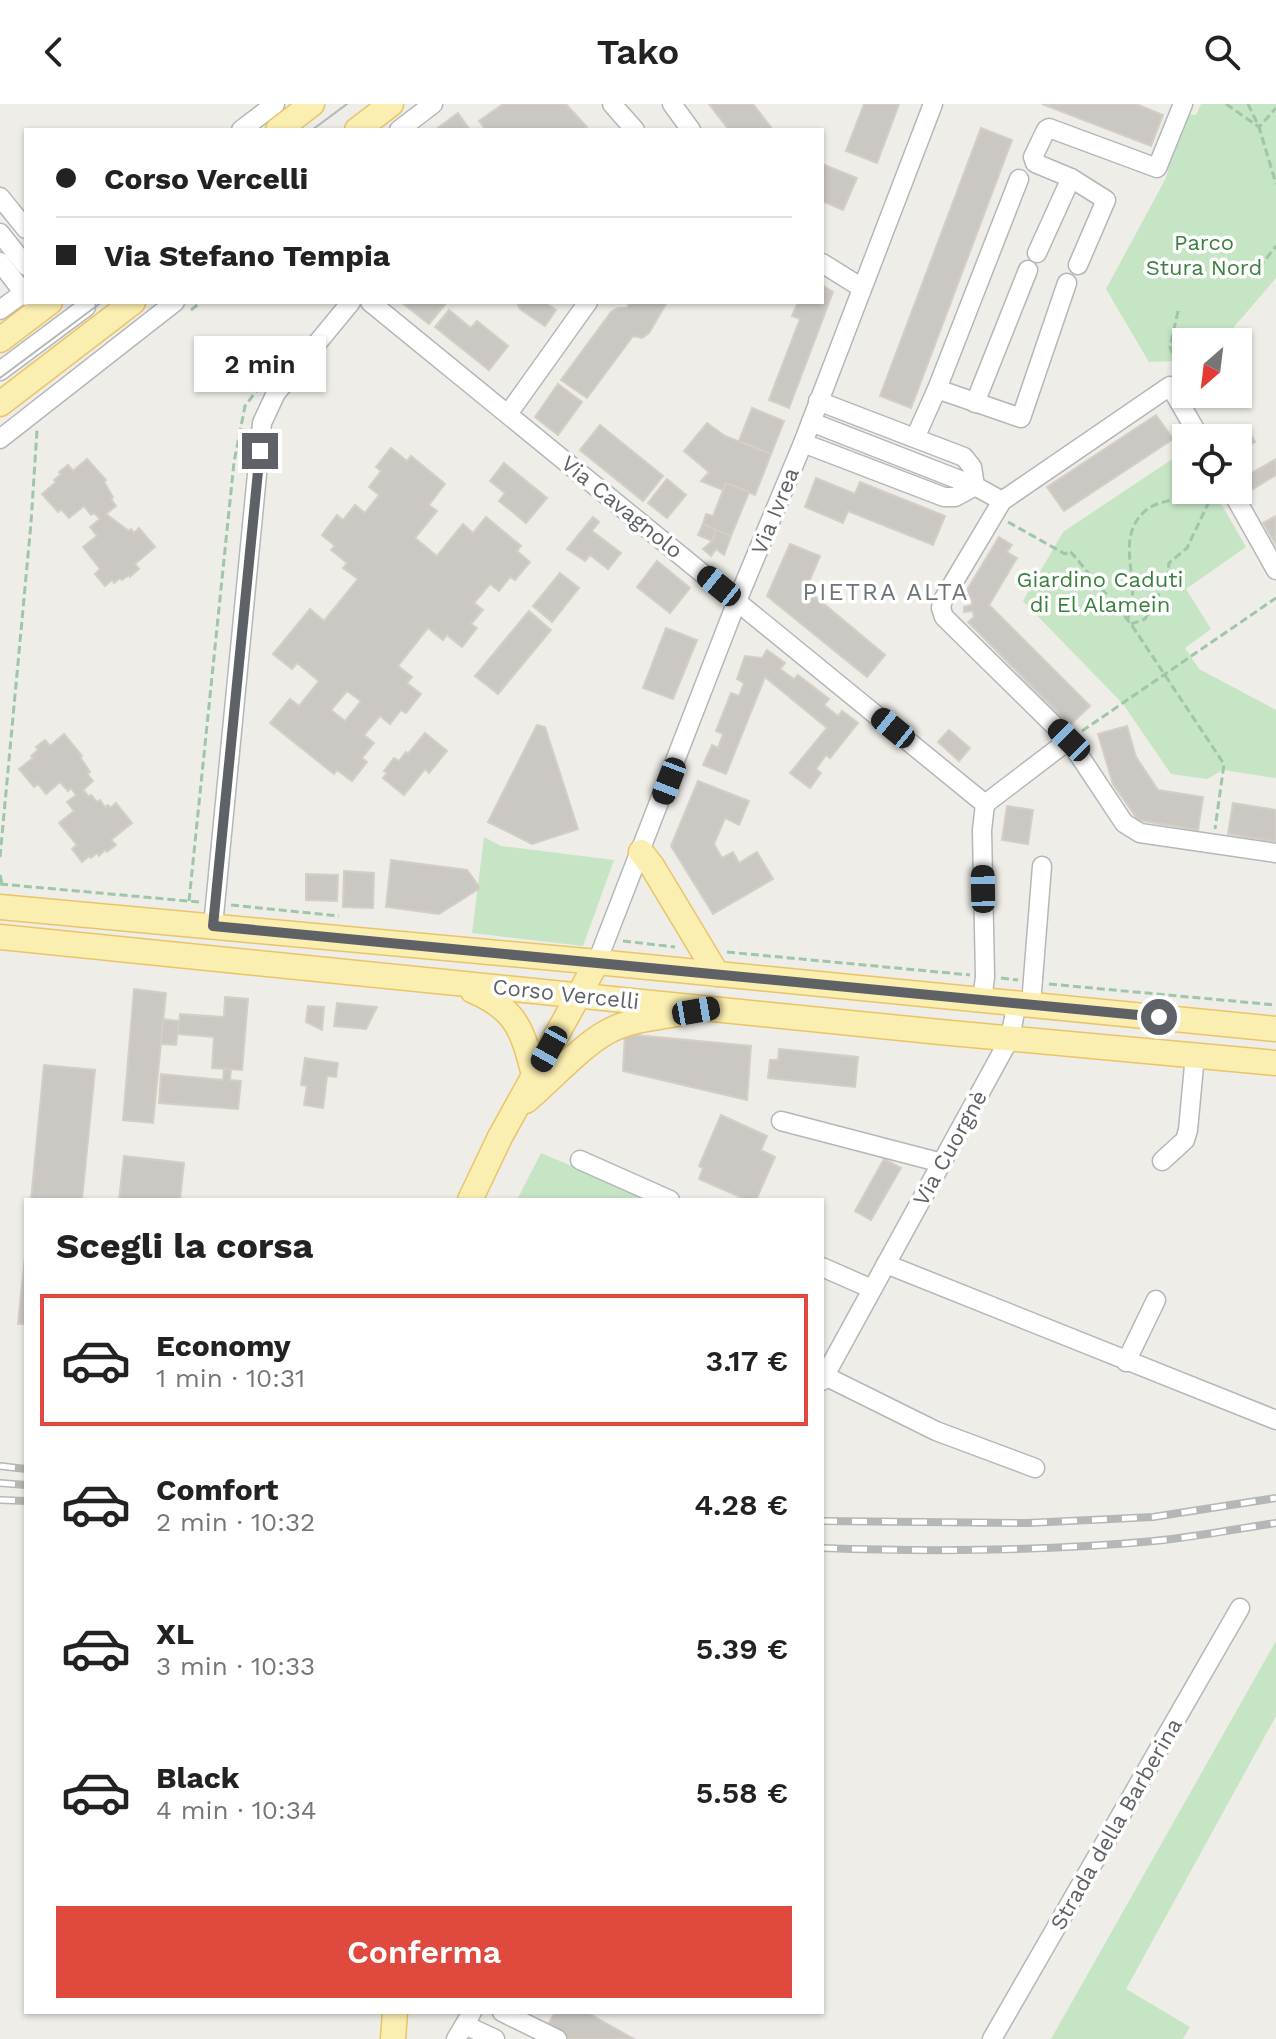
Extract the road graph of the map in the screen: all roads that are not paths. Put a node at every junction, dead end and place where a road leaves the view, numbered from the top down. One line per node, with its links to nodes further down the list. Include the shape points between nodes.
1 (275, 104): 9 (street)
2 (312, 104): 10 (main road)
3 (391, 104): 11 (main road)
4 (433, 104): 12 (street)
5 (612, 104): 13 (street)
6 (672, 104): 14 (street)
7 (933, 104): 26 (street, Via Ivrea)
8 (1183, 104): 15 (street, via 1157,168 1049,128 1033,157 1035,163)
9 (244, 128)
10 (281, 128)
11 (360, 128)
12 (402, 128)
13 (633, 128)
14 (690, 128)
15 (1071, 178): 23 (street, via 1106,200); 45 (street)
16 (1019, 179): 43 (street)
17 (0, 197): 18 (street)
18 (24, 227)
19 (0, 233): 21 (street)
20 (0, 262): 25 (street)
21 (24, 263)
22 (824, 264): 26 (street)
23 (1078, 265)
24 (1067, 283): 45 (street, via 1021,418)
25 (24, 288)
26 (862, 288): 44 (street, Via Ivrea)
27 (24, 303): 36 (street)
28 (32, 304): 39 (main road)
29 (41, 304): 37 (street)
30 (130, 304): 38 (main road)
31 (172, 304): 40 (street)
32 (349, 304): 64 (street, via 276,393 262,423)
33 (372, 304): 47 (street, Via Cavagnolo)
34 (587, 304): 47 (street)
35 (84, 305): 37 (street); 38 (street)
36 (0, 310)
37 (67, 321): 38 (street); 42 (street)
38 (91, 334): 40 (street); 41 (street); 46 (main road)
39 (0, 340)
40 (116, 347): 41 (street)
41 (97, 362): 51 (street)
42 (0, 371)
43 (937, 389): 45 (street); 50 (street)
44 (818, 401): 48 (street, Via Ivrea); 50 (street)
45 (975, 403)
46 (0, 404)
47 (508, 414): 57 (street, Via Cavagnolo)
48 (811, 422): 52 (street, Via Ivrea); 53 (street)
49 (1192, 424): 55 (street, via 1170,386)
50 (915, 438): 53 (street, via 964,457)
51 (0, 439)
52 (803, 443): 53 (street, via 944,497); 57 (street, Via Ivrea)
53 (975, 486): 55 (street)
54 (1239, 504): 56 (street)
55 (998, 508): 58 (street, via 941,608 944,617)
56 (1276, 570)
57 (737, 601): 59 (street, Via Cavagnolo); 60 (street, Via Ivrea)
58 (1069, 740): 59 (street); 61 (street, via 1132,830)
59 (985, 804): 69 (street)
60 (641, 852): 66 (street, Via Ivrea); 67 (main road)
61 (1276, 853)
62 (1042, 866): 71 (street, Via Cuorgnè)
63 (1, 896): 64 (main road, Corso Vercelli)
64 (213, 926): 66 (main road, Corso Vercelli)
65 (0, 937): 68 (main road, Corso Vercelli)
66 (597, 962): 67 (main road, Corso Vercelli); 70 (main road)
67 (717, 974): 69 (main road, Corso Vercelli)
68 (452, 983): 70 (main road, Corso Vercelli); 77 (main road, via 490,999 511,1015)
69 (984, 988): 71 (main road, Corso Vercelli)
70 (579, 996): 72 (main road, Corso Vercelli); 77 (main road)
71 (1027, 996): 73 (main road, Corso Vercelli); 74 (street, Via Cuorgnè)
72 (715, 1008): 74 (main road, Corso Vercelli); 78 (main road, via 642,1019 610,1030)
73 (1276, 1029)
74 (1010, 1038): 75 (main road, Corso Vercelli); 82 (street, Via Cuorgnè)
75 (1195, 1055): 76 (main road, Corso Vercelli); 81 (street, via 1185,1140)
76 (1276, 1063)
77 (534, 1075): 78 (main road)
78 (518, 1107): 83 (main road)
79 (781, 1121): 82 (street)
80 (580, 1160): 84 (street)
81 (1162, 1161)
82 (942, 1163): 85 (street, Via Cuorgnè)
83 (471, 1198)
84 (666, 1198)
85 (886, 1264): 87 (street, Via Cuorgnè); 89 (street)
86 (824, 1268): 87 (street)
87 (872, 1289): 90 (street, Via Cuorgnè)
88 (1156, 1300): 89 (street)
89 (1126, 1362): 92 (street)
90 (824, 1376)
91 (824, 1378): 93 (street, via 936,1431)
92 (1276, 1420)
93 (1035, 1468)
94 (1240, 1608): 101 (street, Strada della Barberina)
95 (395, 2014): 98 (main road)
96 (506, 2014): 100 (street)
97 (464, 2025): 99 (street)
98 (393, 2039)
99 (495, 2039)
100 (557, 2039)
101 (992, 2039)

